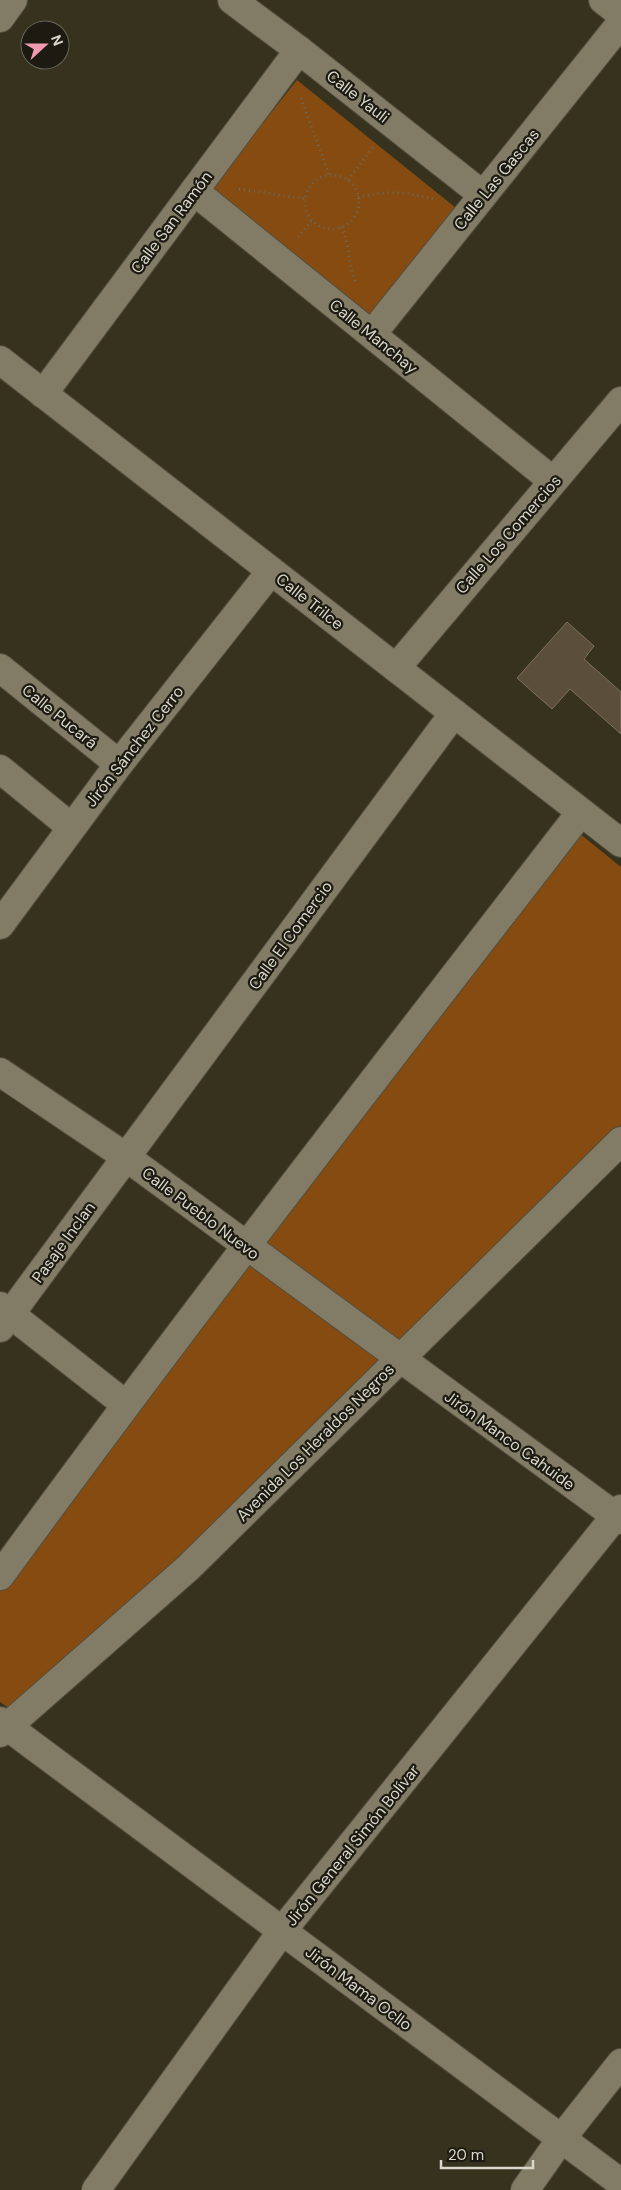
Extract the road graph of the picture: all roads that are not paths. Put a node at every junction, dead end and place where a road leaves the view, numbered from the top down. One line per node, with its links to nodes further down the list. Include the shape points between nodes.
1 (13, 0): 5 (street)
2 (232, 0): 7 (street, Calle Yauli)
3 (603, 0): 4 (street)
4 (621, 14)
5 (0, 18)
6 (621, 23): 9 (street, Calle Las Gascas)
7 (299, 50): 8 (street, Calle San Ramón); 9 (street, Calle Yauli)
8 (194, 191): 10 (street, Calle Manchay); 12 (street, Calle San Ramón)
9 (483, 194): 10 (street, Calle Las Gascas)
10 (372, 334): 14 (street, Calle Manchay)
11 (0, 360): 12 (street, Calle Trilce)
12 (44, 394): 15 (street, Calle Trilce)
13 (621, 401): 14 (street, Calle Los Comercios)
14 (553, 481): 17 (street, Calle Los Comercios)
15 (271, 571): 17 (street, Calle Trilce); 19 (street, Jirón Sánchez Cerro)
16 (0, 668): 19 (street, Calle Pucará)
17 (396, 668): 18 (street, Calle Trilce)
18 (454, 713): 21 (street, Calle Trilce); 27 (street, Calle El Comercio)
19 (119, 764): 22 (street, Jirón Sánchez Cerro)
20 (0, 769): 22 (street)
21 (581, 812): 23 (street, Calle Trilce); 28 (street)
22 (71, 827): 24 (street, Jirón Sánchez Cerro)
23 (621, 843)
24 (0, 925)
25 (0, 1072): 27 (street, Calle Pueblo Nuevo)
26 (621, 1141): 30 (street, Avenida Los Heraldos Negros)
27 (126, 1157): 28 (street, Calle Pueblo Nuevo); 29 (street, Pasaje Inclan)
28 (245, 1246): 30 (street, Calle Pueblo Nuevo); 31 (street)
29 (3, 1316): 31 (street)
30 (399, 1359): 32 (street, Jirón Manco Cahuide); 34 (street, Avenida Los Heraldos Negros, via 188,1568)
31 (125, 1404): 33 (street)
32 (619, 1515): 35 (street, Jirón General Simón Bolívar)
33 (0, 1576)
34 (2, 1726): 35 (street, Jirón Mama Ocllo)
35 (282, 1931): 37 (street, Jirón Mama Ocllo); 39 (street, Jirón General Simón Bolívar)
36 (621, 2063): 37 (street)
37 (561, 2138): 38 (street, Jirón Mama Ocllo); 40 (street)
38 (621, 2183)
39 (96, 2190)
40 (524, 2190)

